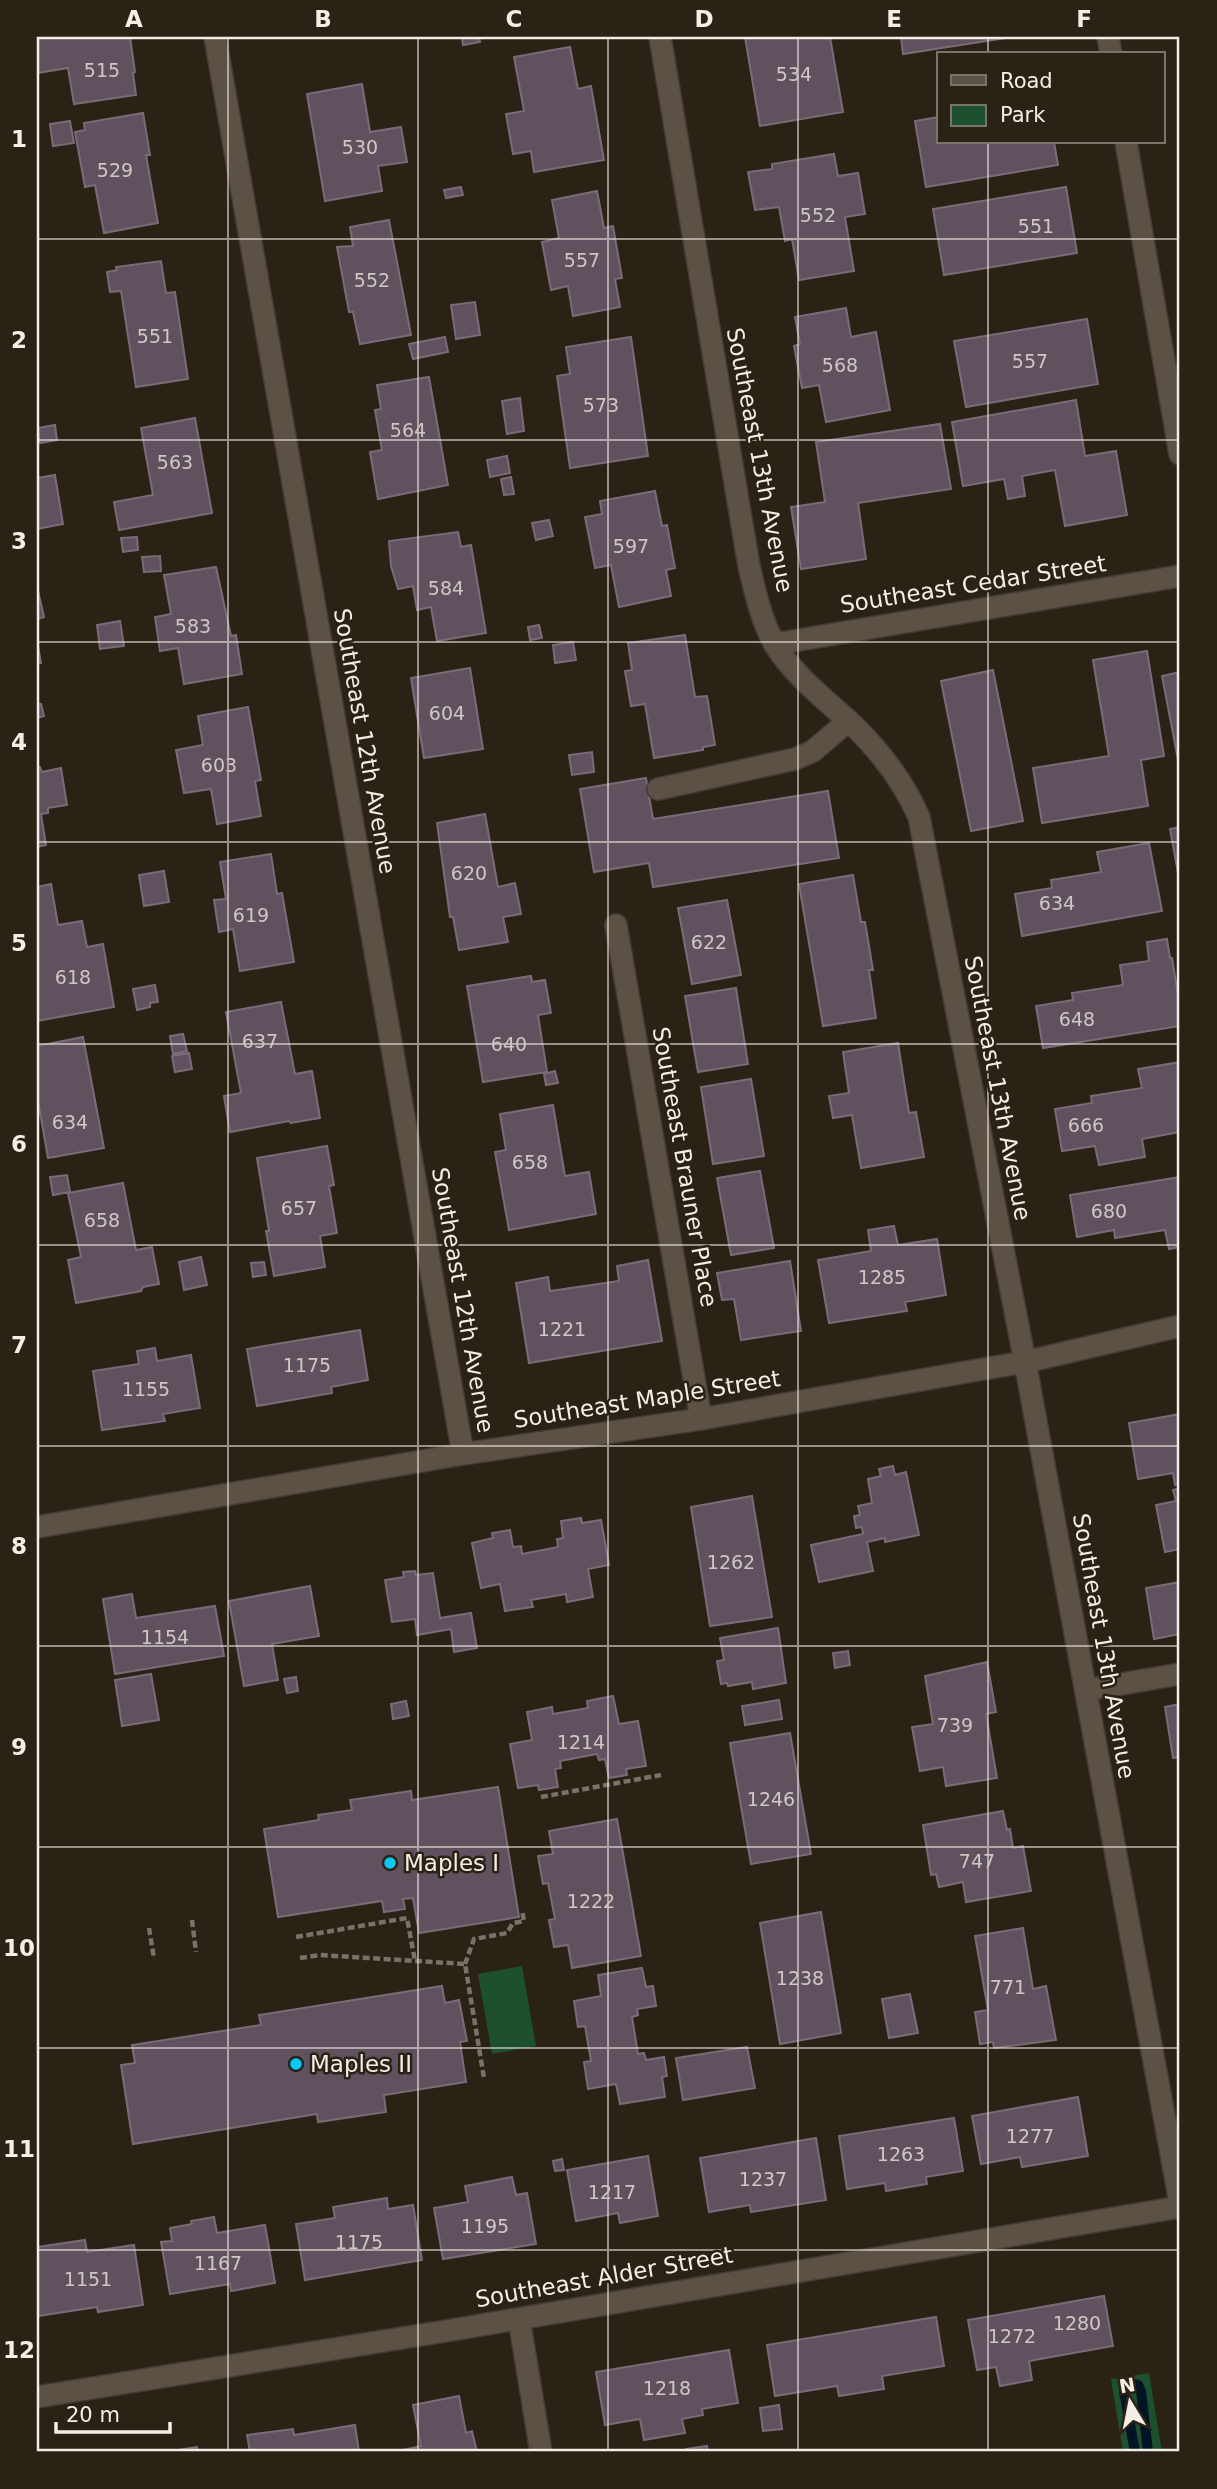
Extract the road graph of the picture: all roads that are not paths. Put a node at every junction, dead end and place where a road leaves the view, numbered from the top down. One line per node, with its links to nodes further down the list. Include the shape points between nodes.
1 (215, 37): 13 (street, Southeast 12th Avenue)
2 (660, 37): 6 (street, Southeast 13th Avenue, via 749,566)
3 (1126, 144): 4 (street)
4 (1180, 454)
5 (1180, 576): 6 (street, Southeast Cedar Street)
6 (775, 644): 7 (street, Southeast 13th Avenue, via 803,679)
7 (848, 721): 8 (street, via 813,751 795,759); 11 (street, Southeast 13th Avenue, via 883,757 919,817)
8 (657, 789)
9 (616, 925): 12 (street, Southeast Brauner Place)
10 (1180, 1326): 11 (street, Southeast Maple Street)
11 (1025, 1362): 12 (street, Southeast Maple Street); 16 (street, Southeast 13th Avenue)
12 (701, 1419): 13 (street, Southeast Maple Street)
13 (463, 1454): 14 (street, Southeast Maple Street)
14 (37, 1527)
15 (1180, 1674): 16 (street)
16 (1086, 1690): 17 (street, Southeast 13th Avenue)
17 (1180, 2204): 18 (street, Southeast Alder Street)
18 (519, 2319): 19 (street, Southeast Alder Street); 20 (street)
19 (37, 2397)
20 (541, 2452)

